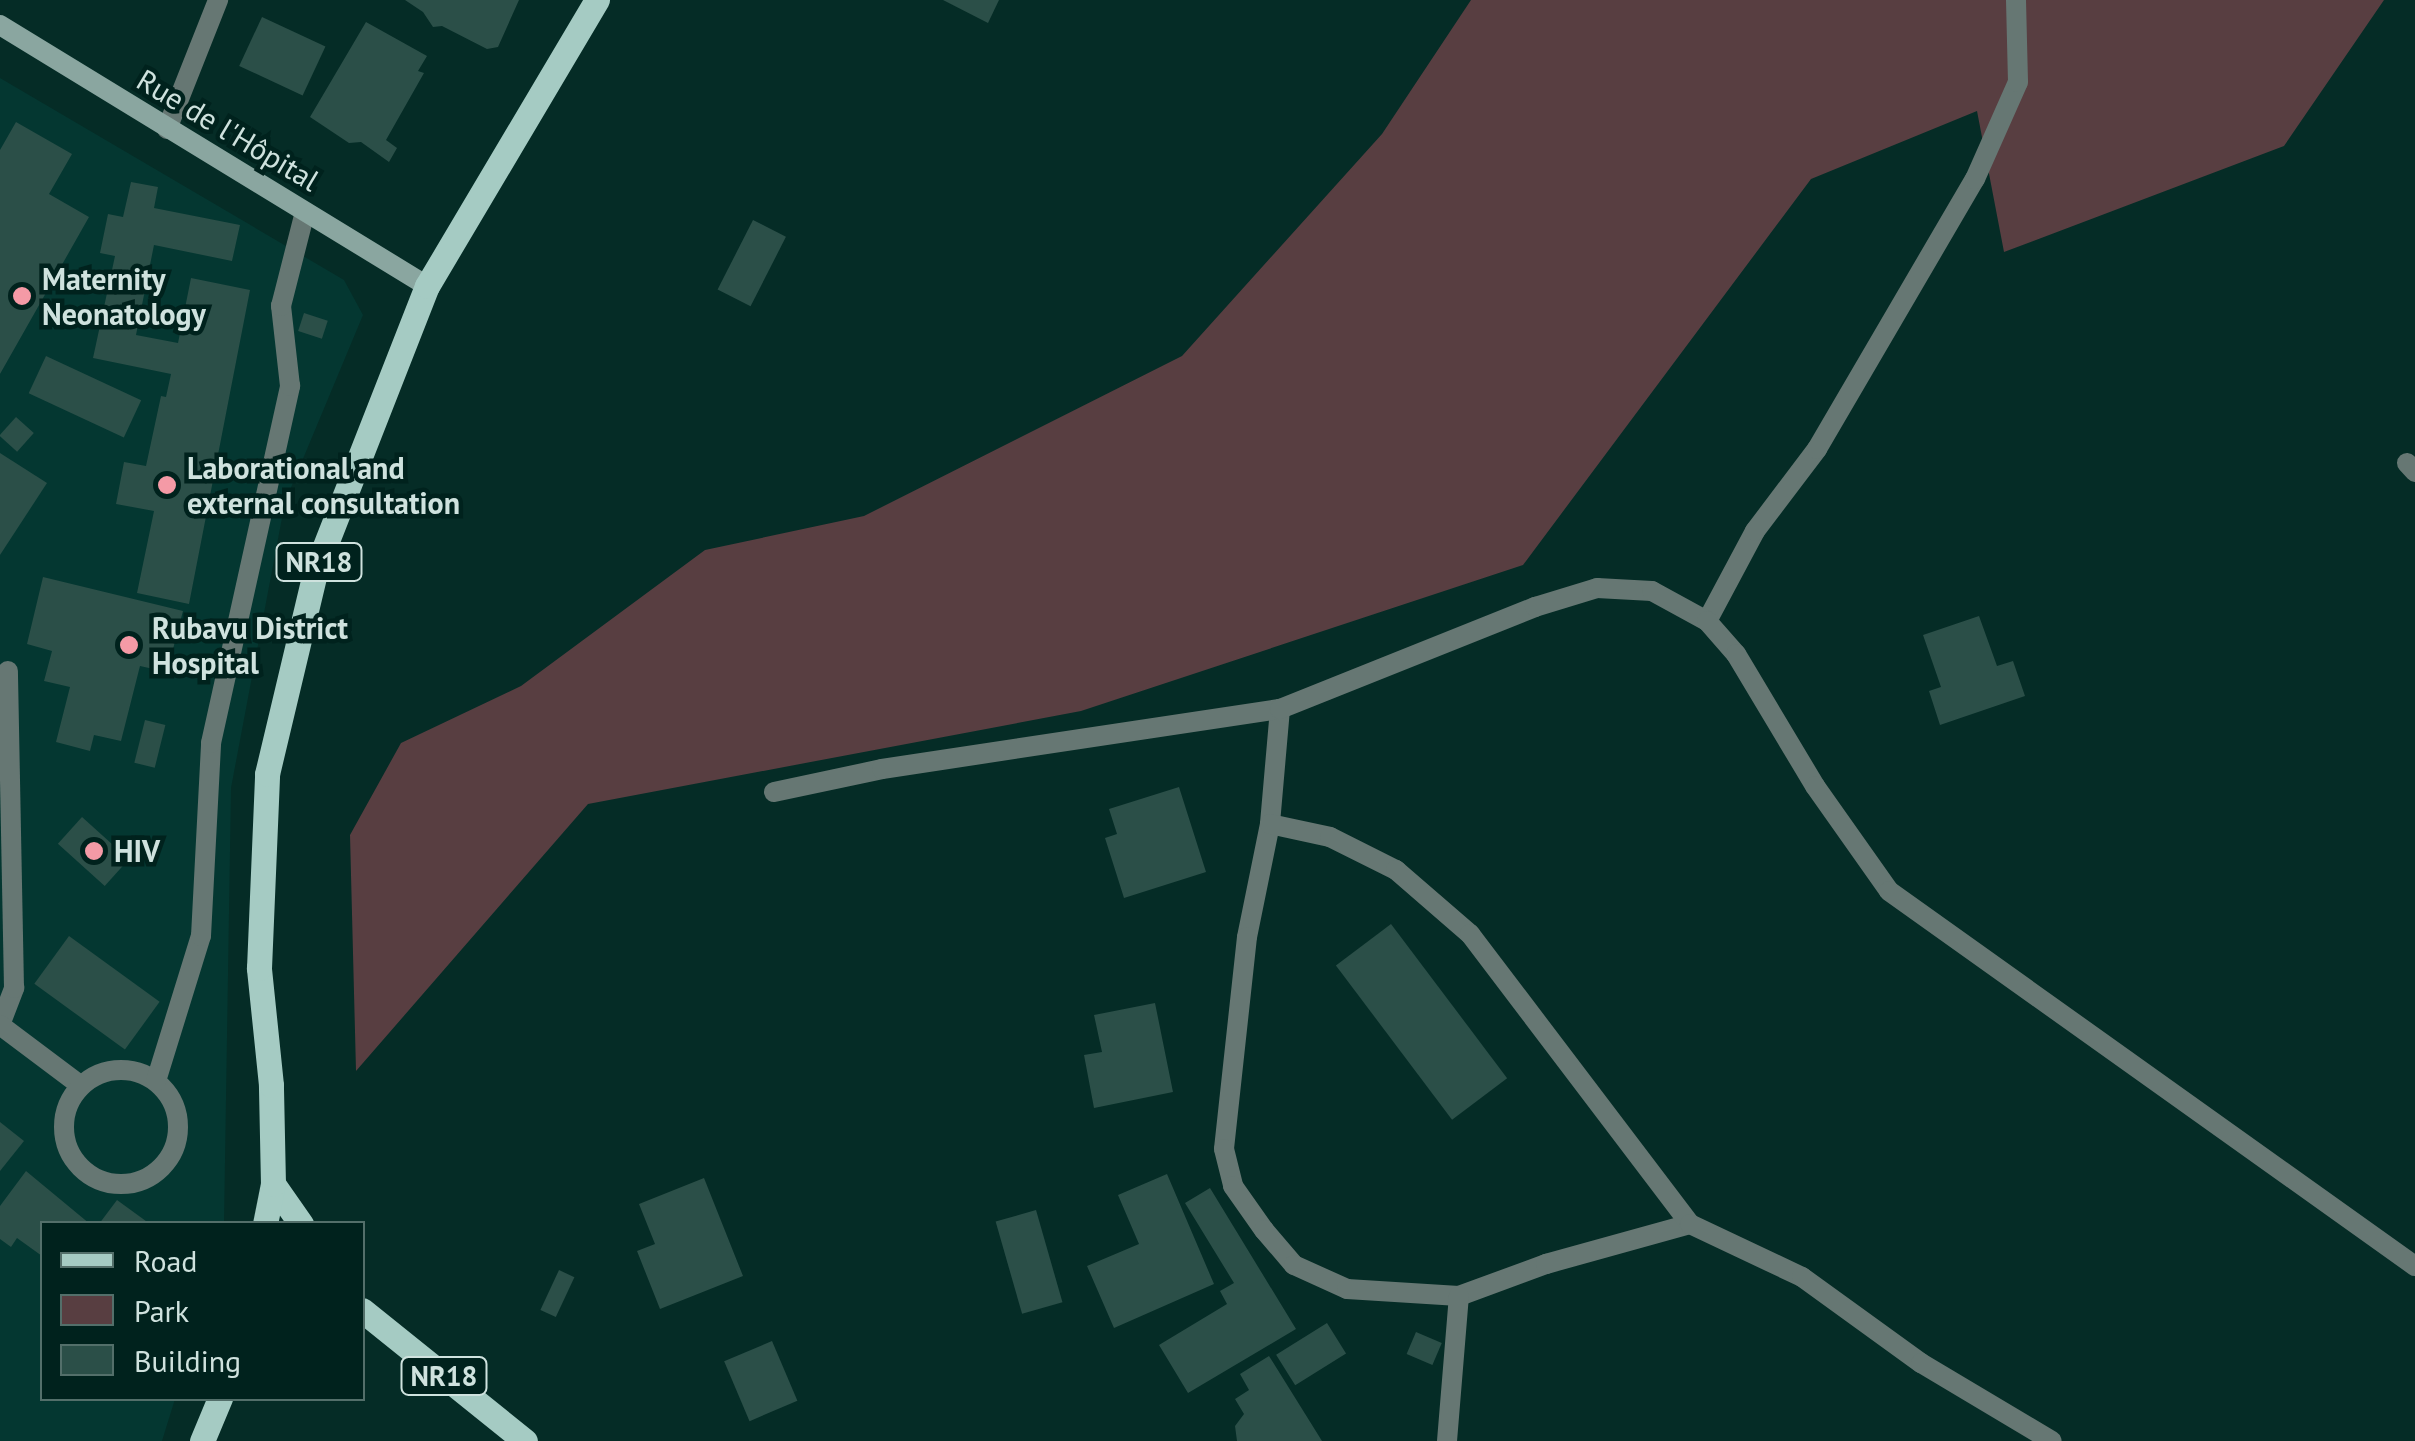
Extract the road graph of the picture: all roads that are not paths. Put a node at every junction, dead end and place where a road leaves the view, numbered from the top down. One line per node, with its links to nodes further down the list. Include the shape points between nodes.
1 (218, 0): 5 (street)
2 (597, 0): 7 (main road, NR18)
3 (2016, 0): 8 (street, via 2018,82 1975,179 1817,449 1755,531)
4 (0, 24): 5 (street, Rue de l'Hôpital)
5 (167, 129): 6 (street, Rue de l'Hôpital)
6 (305, 212): 7 (street, Rue de l'Hôpital); 14 (street, via 281,306 290,386 211,743 201,936)
7 (427, 286): 16 (main road, NR18, via 316,570 267,774 259,968)
8 (1707, 621): 10 (street, via 1652,590 1596,588); 20 (street, via 1736,654 1815,786 1889,891)
9 (8, 671): 13 (street, via 14,988)
10 (1280, 709): 11 (street, via 882,769); 12 (street)
11 (774, 792)
12 (1270, 824): 19 (street, via 1330,837 1396,870 1470,934); 21 (street, via 1228,1076 1224,1150 1234,1186 1294,1265 1347,1289)
13 (0, 1025): 15 (street)
14 (156, 1081): 15 (street, via 126,1069); 15 (street, via 175,1107 177,1140 161,1168 132,1183 100,1180 74,1160 63,1130 70,1098)
15 (80, 1086)
16 (273, 1184): 17 (main road, NR18); 18 (main road)
17 (265, 1221)
18 (299, 1221)
19 (1690, 1224): 21 (street); 27 (street, via 1802,1278 1921,1362)
20 (2415, 1266)
21 (1459, 1296): 26 (street)
22 (365, 1312): 25 (main road, NR18)
23 (219, 1401): 24 (main road)
24 (202, 1441)
25 (526, 1441)
26 (1446, 1441)
27 (2052, 1441)

